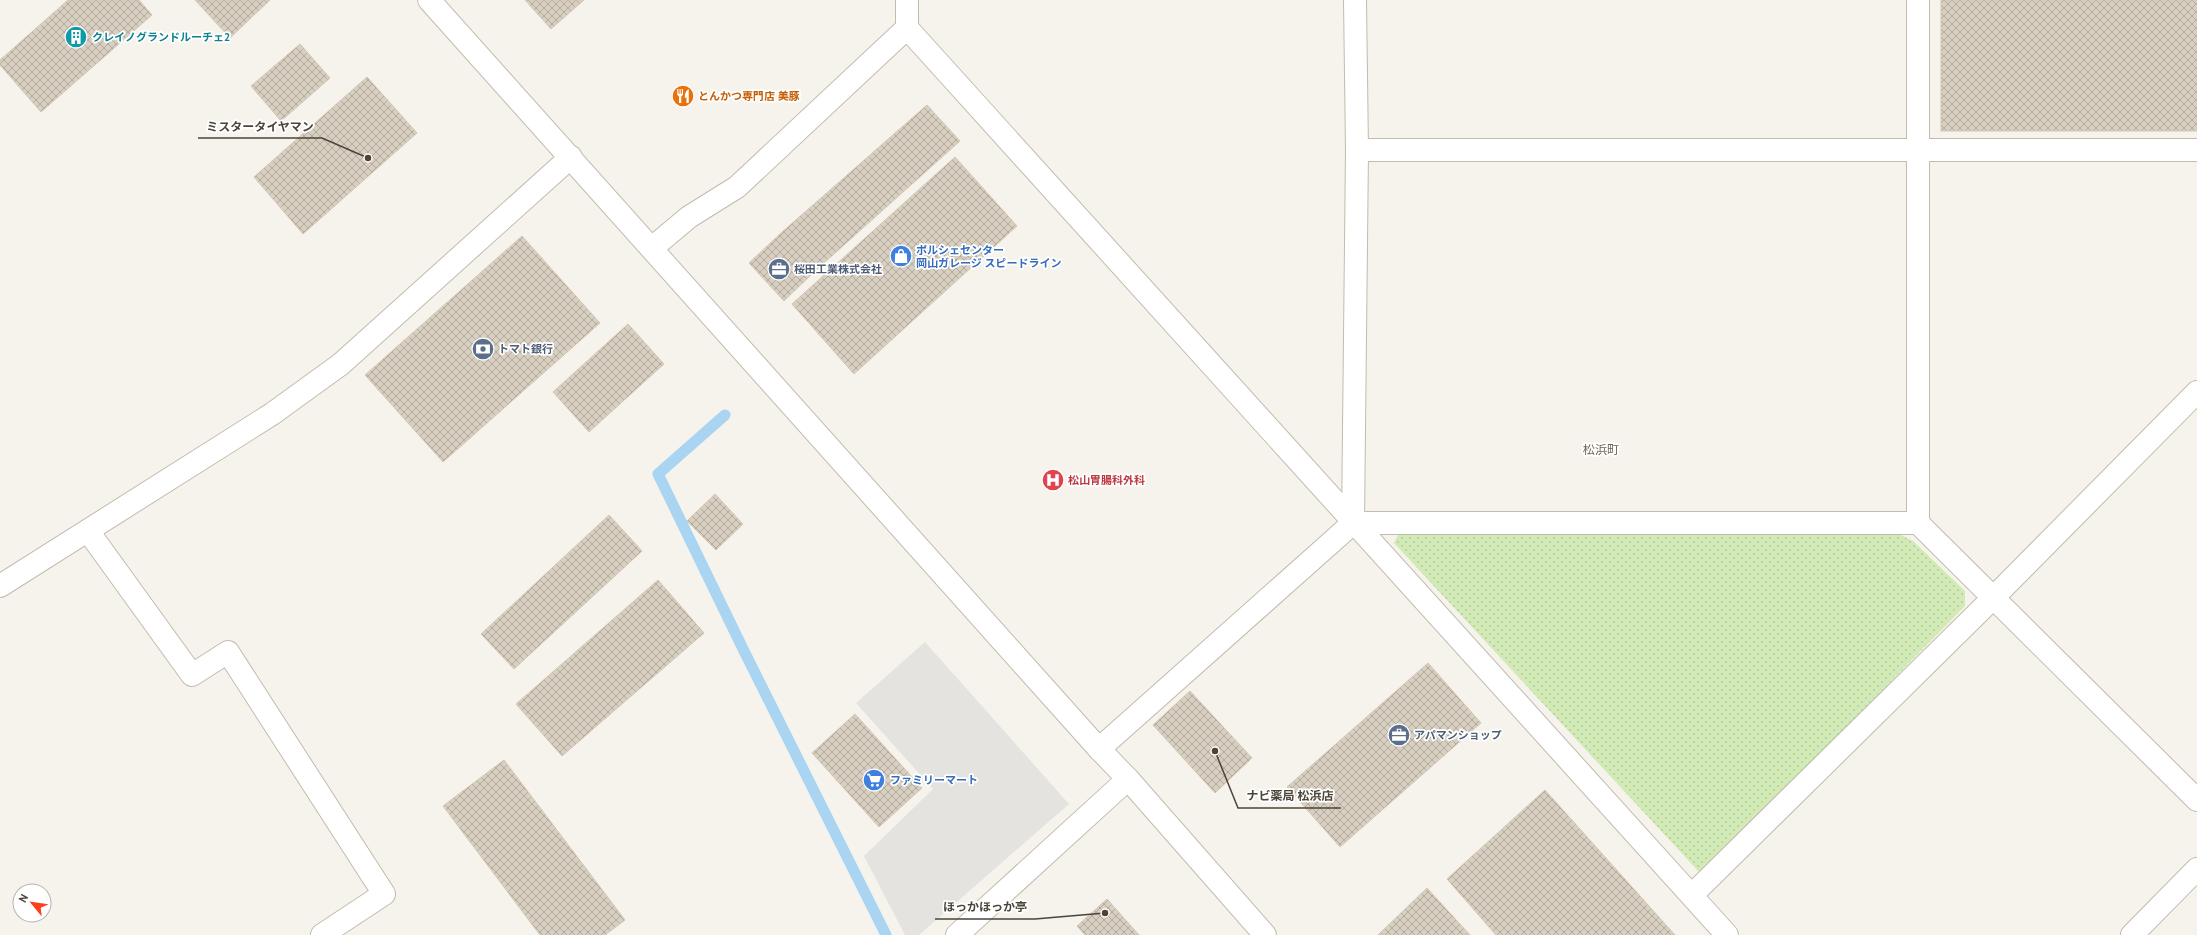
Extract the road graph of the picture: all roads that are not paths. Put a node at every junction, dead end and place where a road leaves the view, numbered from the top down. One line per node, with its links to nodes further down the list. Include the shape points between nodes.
1 (429, 0): 9 (street)
2 (907, 0): 5 (street)
3 (1355, 0): 6 (street)
4 (1918, 0): 7 (street)
5 (907, 28): 10 (street, via 736,187 689,217); 12 (street)
6 (1356, 150): 7 (street); 12 (street)
7 (1918, 150): 8 (street); 13 (street)
8 (2197, 150)
9 (571, 157): 10 (street); 14 (street, via 341,364 272,414)
10 (652, 248): 17 (street)
11 (2197, 392): 16 (street)
12 (1353, 523): 13 (street); 17 (street); 21 (street)
13 (1918, 523): 16 (street)
14 (88, 531): 15 (street); 22 (street, via 192,674 228,652 384,894)
15 (0, 586)
16 (1992, 598): 19 (street); 21 (street)
17 (1099, 749): 18 (street)
18 (1128, 779): 23 (street); 24 (street)
19 (2197, 800)
20 (2197, 869): 26 (street)
21 (1692, 894): 25 (street)
22 (322, 935)
23 (957, 935)
24 (1265, 935)
25 (1727, 935)
26 (2132, 935)

